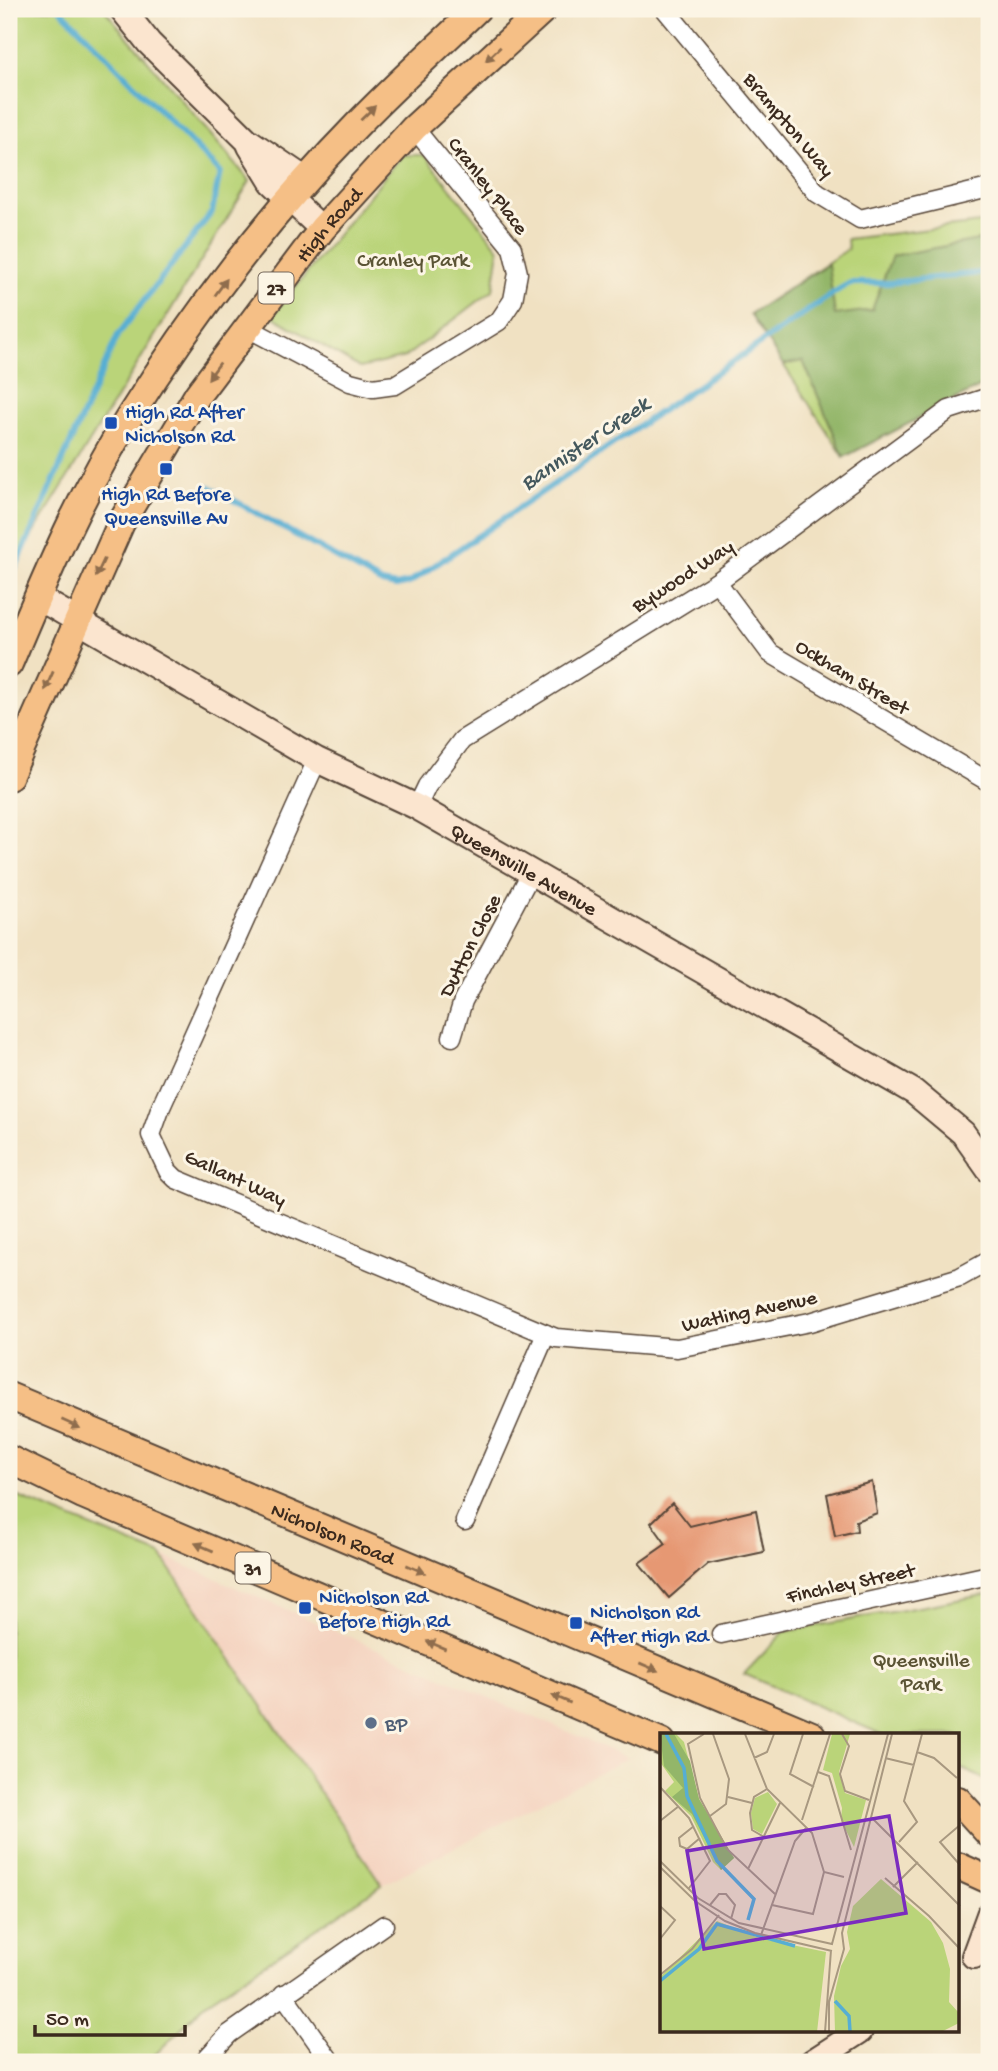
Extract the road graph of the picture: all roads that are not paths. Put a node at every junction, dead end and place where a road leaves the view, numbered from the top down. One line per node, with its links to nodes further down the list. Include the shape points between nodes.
1 (122, 9): 7 (street, via 149,43 247,141 272,182)
2 (477, 9): 7 (main road, 27, one-way to 2, via 355,126)
3 (544, 9): 5 (main road, High Road / 27, one-way to 5)
4 (665, 9): 6 (street, Brampton Way, via 817,193 859,219)
5 (414, 128): 8 (main road, High Road / 27); 9 (street, Cranley Place, via 512,248 518,273 513,300 499,321 395,385 373,388 349,383)
6 (989, 188)
7 (298, 190): 8 (street); 12 (main road, 27, one-way to 7, via 62,540 129,416 237,265)
8 (322, 229): 9 (main road, High Road / 27)
9 (247, 327): 13 (main road, High Road / 27, one-way to 13, via 162,450)
10 (989, 397): 11 (street, Bywood Way, via 949,410)
11 (717, 582): 17 (street, Ockham Street, via 770,653); 18 (street, Bywood Way, via 462,740)
12 (37, 597): 13 (street, Queensville Avenue); 14 (main road, 27)
13 (76, 619): 15 (street, Queensville Avenue); 16 (main road, High Road / 27, one-way to 16)
14 (9, 664)
15 (317, 760): 18 (street, Queensville Avenue); 23 (street, Gallant Way, via 161,1107 151,1135 154,1145 176,1179)
16 (9, 777)
17 (989, 782)
18 (417, 807): 19 (street, Queensville Avenue)
19 (530, 874): 20 (street, Dutton Close, via 463,1002); 21 (street, Queensville Avenue, via 914,1092 962,1133)
20 (452, 1037)
21 (989, 1170)
22 (989, 1261): 23 (street, Watling Avenue, via 960,1277 810,1322 677,1348)
23 (546, 1334): 26 (street)
24 (9, 1396): 29 (main road, Nicholson Road, one-way to 29)
25 (9, 1459): 30 (main road, 31, one-way to 25, via 83,1495)
26 (465, 1521)
27 (989, 1575): 28 (street, Finchley Street)
28 (721, 1634)
29 (807, 1733)
30 (660, 1741)
31 (960, 1799): 33 (main road)
32 (960, 1800): 34 (main road)
33 (989, 1810)
34 (989, 1834)
35 (960, 1867): 36 (main road)
36 (989, 1880)
37 (989, 1915): 39 (street)
38 (383, 1925): 40 (street)
39 (974, 1957)
40 (283, 1994): 42 (street, via 229,2034); 43 (street)
41 (858, 2032): 44 (street)
42 (203, 2062)
43 (331, 2062)
44 (812, 2062)

